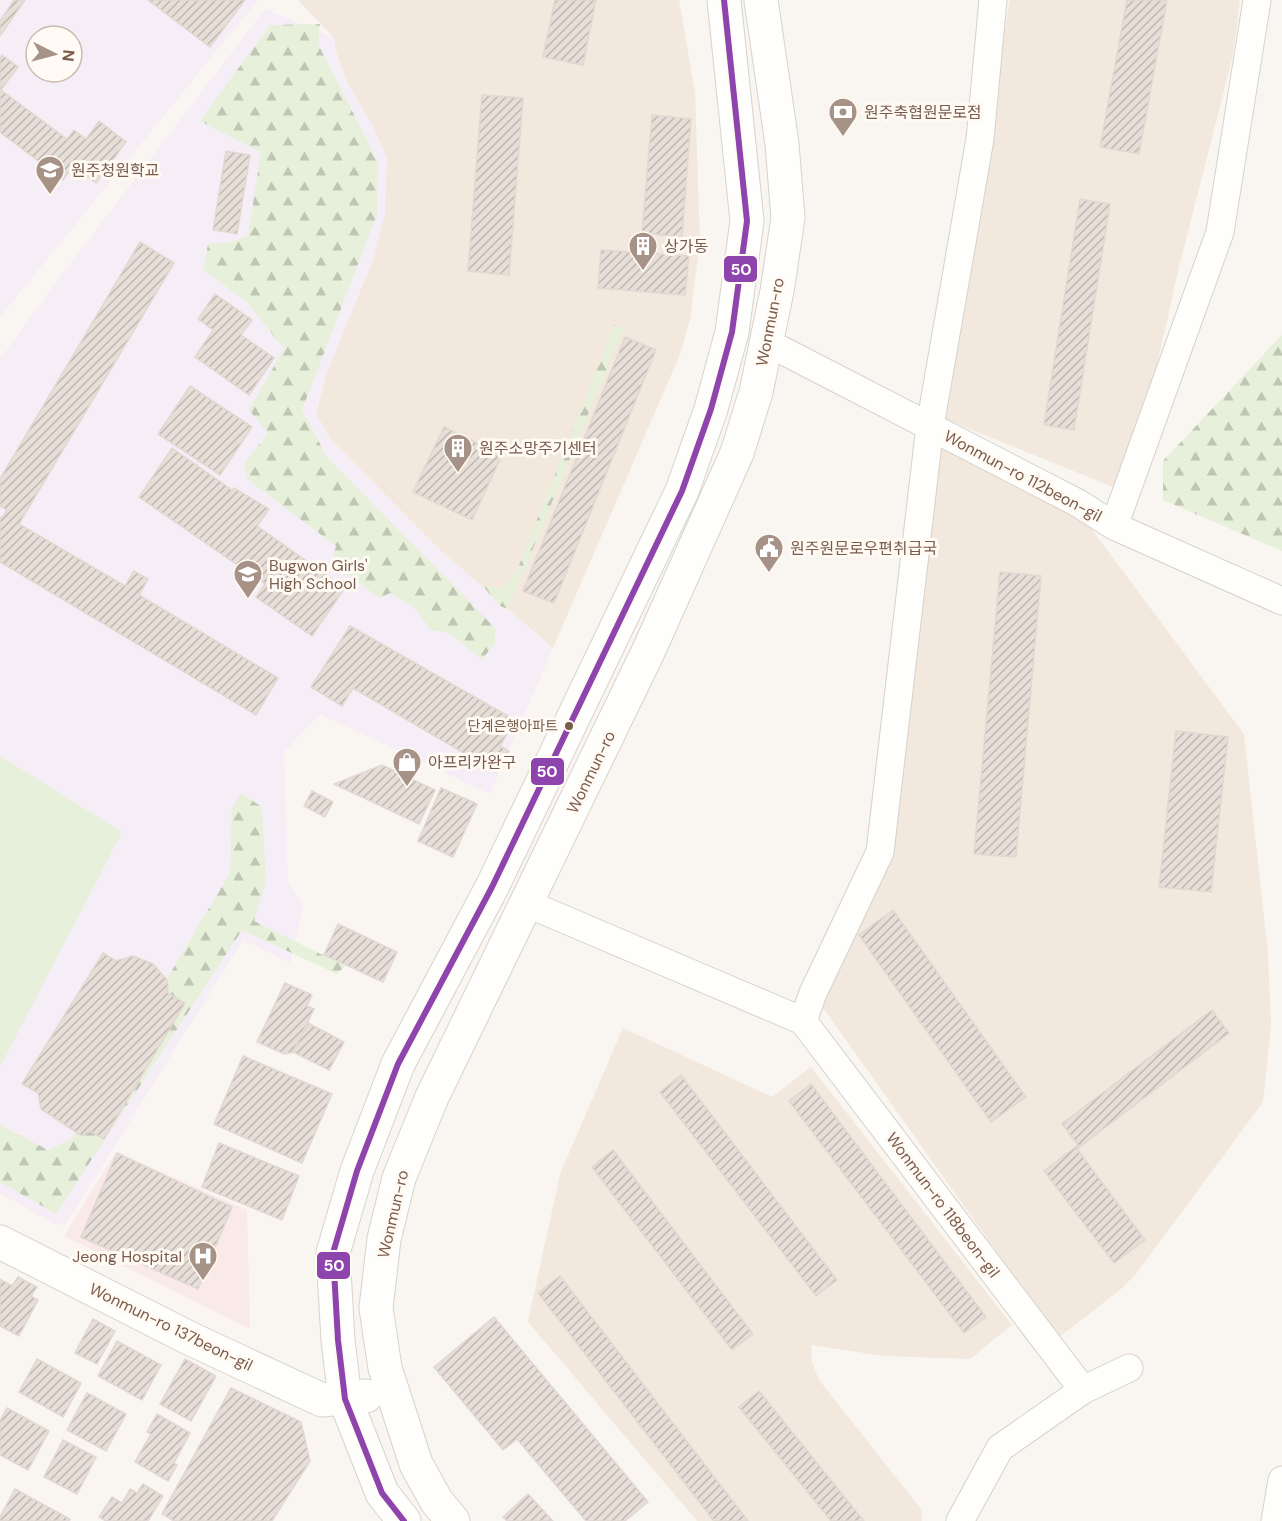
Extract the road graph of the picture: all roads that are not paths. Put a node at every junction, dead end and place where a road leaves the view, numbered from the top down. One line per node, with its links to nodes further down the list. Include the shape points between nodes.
1 (724, 0): 5 (main road, via 747,221)
2 (761, 0): 6 (main road, Wonmun-ro, via 782,144 788,218)
3 (993, 0): 7 (street, via 980,139)
4 (1257, 0): 8 (street, via 1220,232)
5 (732, 332): 6 (main road); 10 (main road, via 711,409 682,491)
6 (768, 343): 7 (street, Wonmun-ro 112beon-gil); 11 (main road, Wonmun-ro, via 738,453)
7 (930, 426): 8 (street, Wonmun-ro 112beon-gil, via 1078,503); 12 (street, via 880,852)
8 (1114, 526): 9 (street, Wonmun-ro 112beon-gil)
9 (1282, 602)
10 (492, 887): 11 (main road); 17 (main road, via 398,1064 357,1172 333,1253)
11 (526, 903): 12 (street); 16 (main road, Wonmun-ro, via 432,1097 399,1178 384,1239 376,1308)
12 (803, 1021): 15 (street, Wonmun-ro 118beon-gil)
13 (0, 1242): 17 (main road, Wonmun-ro 137beon-gil, via 190,1339 321,1400)
14 (1129, 1368): 15 (street)
15 (1083, 1390): 20 (street, via 1000,1449)
16 (392, 1392): 17 (main road, Wonmun-ro 137beon-gil); 19 (main road, Wonmun-ro, via 417,1464 437,1502)
17 (345, 1399): 18 (main road, via 382,1493)
18 (404, 1521)
19 (453, 1521)
20 (960, 1521)

